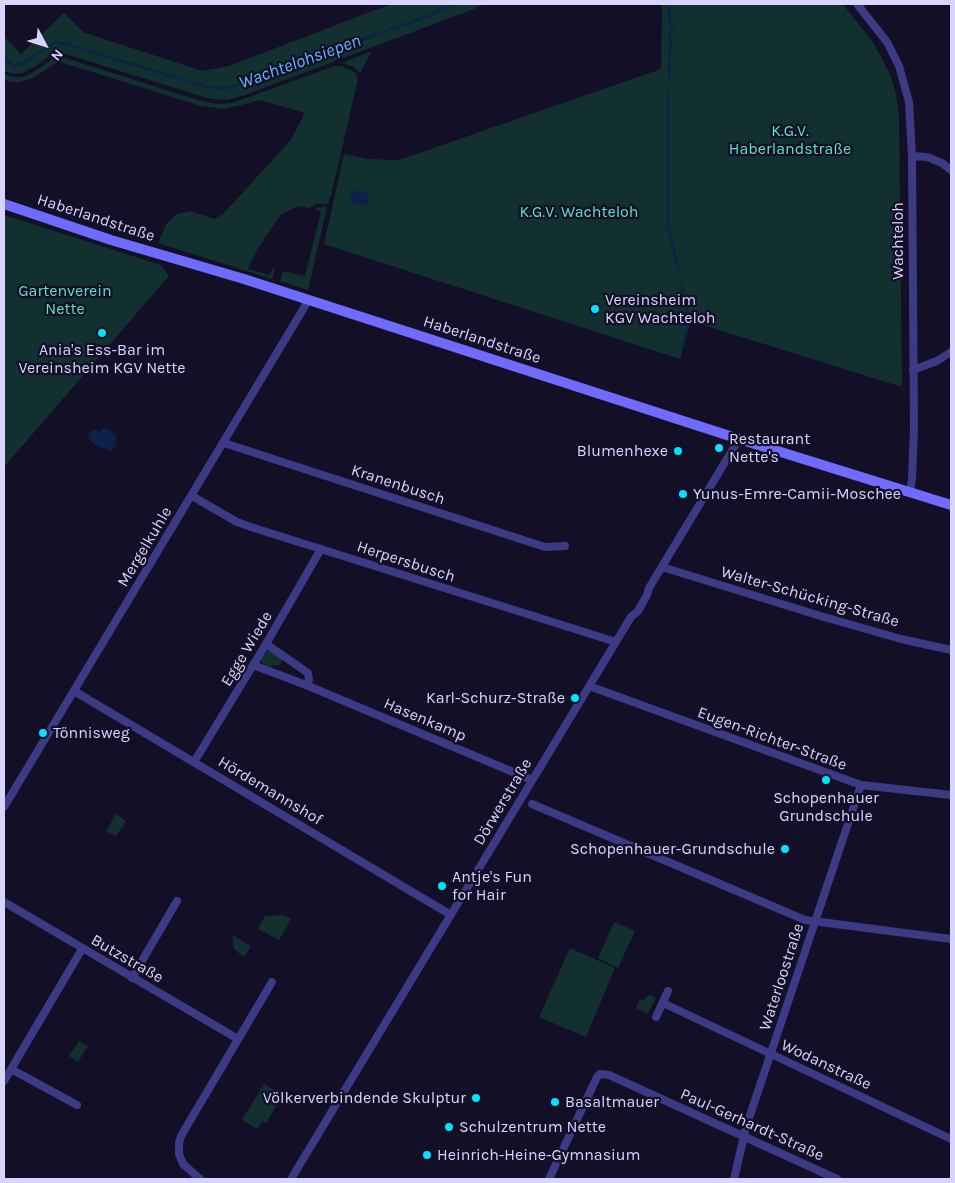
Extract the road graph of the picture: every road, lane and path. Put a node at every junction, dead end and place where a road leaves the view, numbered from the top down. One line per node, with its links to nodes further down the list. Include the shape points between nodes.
1 (857, 4): 2 (street, Wachteloh, via 885,40 899,66 909,102)
2 (912, 156): 3 (street, via 927,157); 7 (street, Wachteloh)
3 (951, 170)
4 (4, 204): 5 (street, Haberlandstraße)
5 (308, 301): 8 (street, Haberlandstraße); 9 (street, Mergelkuhle)
6 (951, 352): 7 (street)
7 (914, 370): 10 (street, Wachteloh)
8 (739, 440): 10 (street, Haberlandstraße); 15 (street, Dörwerstraße)
9 (224, 443): 11 (street, Mergelkuhle); 13 (street, Kranenbusch, via 545,547)
10 (910, 492): 12 (street, Haberlandstraße)
11 (192, 496): 14 (street, Herpersbusch, via 237,522); 22 (street, Mergelkuhle)
12 (951, 505)
13 (565, 546)
14 (321, 549): 16 (street, Herpersbusch); 17 (street, Egge Wiede)
15 (662, 566): 16 (street, Dörwerstraße, via 638,611 631,616); 18 (street, Walter-Schücking-Straße, via 824,618)
16 (616, 642): 21 (street, Dörwerstraße)
17 (266, 644): 19 (street, Egge Wiede); 20 (street, via 308,673)
18 (951, 650)
19 (253, 665): 20 (street, Hasenkamp); 23 (street, Egge Wiede)
20 (306, 686): 24 (street, Hasenkamp)
21 (589, 686): 24 (street, Dörwerstraße); 25 (street, Eugen-Richter-Straße)
22 (74, 691): 23 (street, Hördemannshof); 28 (street, Mergelkuhle)
23 (194, 762): 31 (street, Hördemannshof)
24 (532, 780): 31 (street, Dörwerstraße)
25 (861, 785): 26 (street, Eugen-Richter-Straße); 32 (street, Waterloostraße)
26 (951, 795)
27 (532, 804): 32 (street, via 772,907)
28 (4, 807)
29 (177, 901): 35 (street)
30 (4, 902): 34 (street, Butzstraße)
31 (451, 915): 48 (street, Dörwerstraße)
32 (815, 922): 33 (street); 41 (street, Waterloostraße)
33 (951, 939)
34 (82, 949): 35 (street, Butzstraße); 42 (street)
35 (132, 978): 40 (street, Butzstraße)
36 (272, 982): 40 (street)
37 (668, 991): 38 (street)
38 (663, 1003): 39 (street); 41 (street, Wodanstraße)
39 (656, 1018)
40 (238, 1039): 47 (street, via 179,1143 183,1164)
41 (771, 1054): 45 (street, Waterloostraße); 46 (street, Wodanstraße)
42 (11, 1069): 43 (street); 44 (street)
43 (4, 1081)
44 (77, 1105)
45 (743, 1137): 49 (street, Paul-Gerhardt-Straße, via 600,1074); 50 (street, Waterloostraße); 51 (street, Paul-Gerhardt-Straße)
46 (951, 1139)
47 (200, 1179)
48 (291, 1179)
49 (549, 1179)
50 (734, 1179)
51 (837, 1179)

